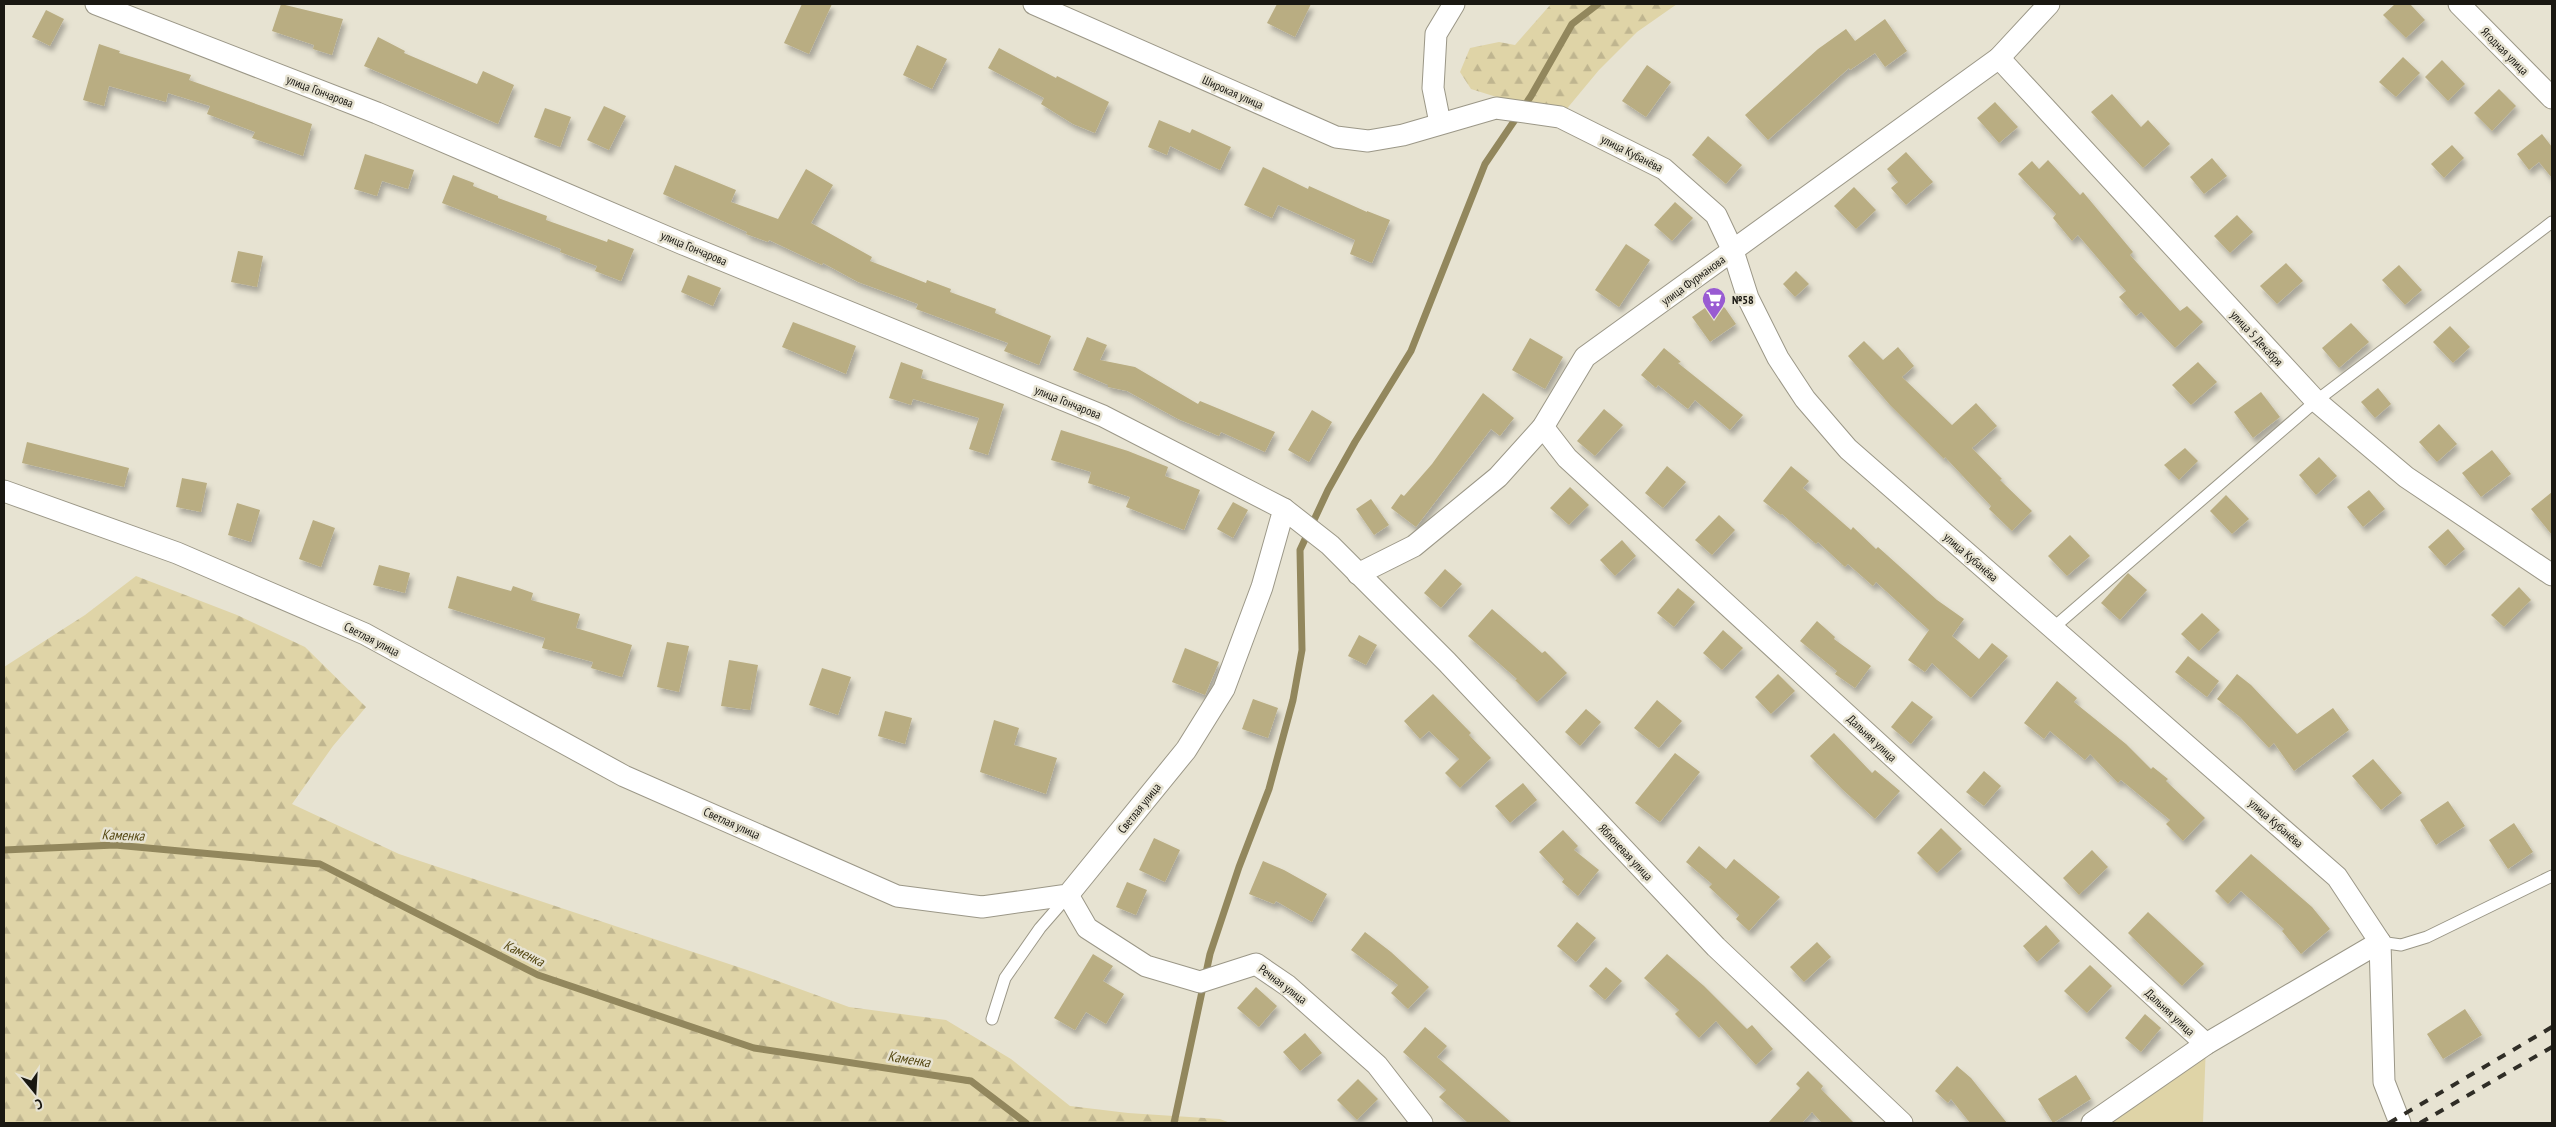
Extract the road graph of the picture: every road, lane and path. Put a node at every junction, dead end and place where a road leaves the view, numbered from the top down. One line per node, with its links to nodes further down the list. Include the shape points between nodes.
1 (96, 4): 14 (street, улица Гончарова, via 377,113 683,244 1103,416)
2 (1034, 4): 8 (street, Широкая улица, via 1336,136 1368,141)
3 (1454, 4): 8 (street, via 1436,34 1433,88)
4 (2049, 4): 6 (street, улица Фурманова)
5 (2458, 4): 7 (street, Ягодная улица)
6 (1999, 58): 10 (street, улица Фурманова); 11 (street, улица 5 Декабря)
7 (2552, 98)
8 (1440, 123): 10 (street, улица Кубанёва, via 1496,108 1560,117 1664,169 1716,215)
9 (2552, 222): 11 (lane)
10 (1733, 251): 12 (street, улица Фурманова, via 1585,357); 18 (street, улица Кубанёва, via 1748,298 1778,358 1805,399 1848,449)
11 (2316, 401): 17 (street, улица 5 Декабря, via 2406,477); 18 (lane)
12 (1543, 426): 16 (street, улица Фурманова, via 1498,477 1448,521 1414,546); 23 (street, Дальняя улица, via 1567,458)
13 (4, 491): 20 (street, Светлая улица, via 178,553 365,634 624,776 898,896 982,907)
14 (1284, 509): 15 (street, улица Гончарова); 20 (street, Светлая улица, via 1262,587 1224,689 1186,750)
15 (1330, 545): 16 (street, Яблоневая улица)
16 (1358, 574): 26 (street, Яблоневая улица, via 1446,662 1716,947)
17 (2552, 575)
18 (2053, 628): 21 (street, улица Кубанёва, via 2337,877)
19 (2552, 876): 21 (lane, via 2427,937 2400,945)
20 (1068, 896): 22 (lane, via 1040,928 1005,978); 25 (street, Речная улица, via 1087,928 1146,966 1200,982 1256,964 1288,986 1377,1065)
21 (2380, 942): 23 (street); 24 (street, via 2384,1082)
22 (992, 1019)
23 (2206, 1044): 27 (street)
24 (2399, 1121)
25 (1422, 1123)
26 (1902, 1123)
27 (2092, 1123)

